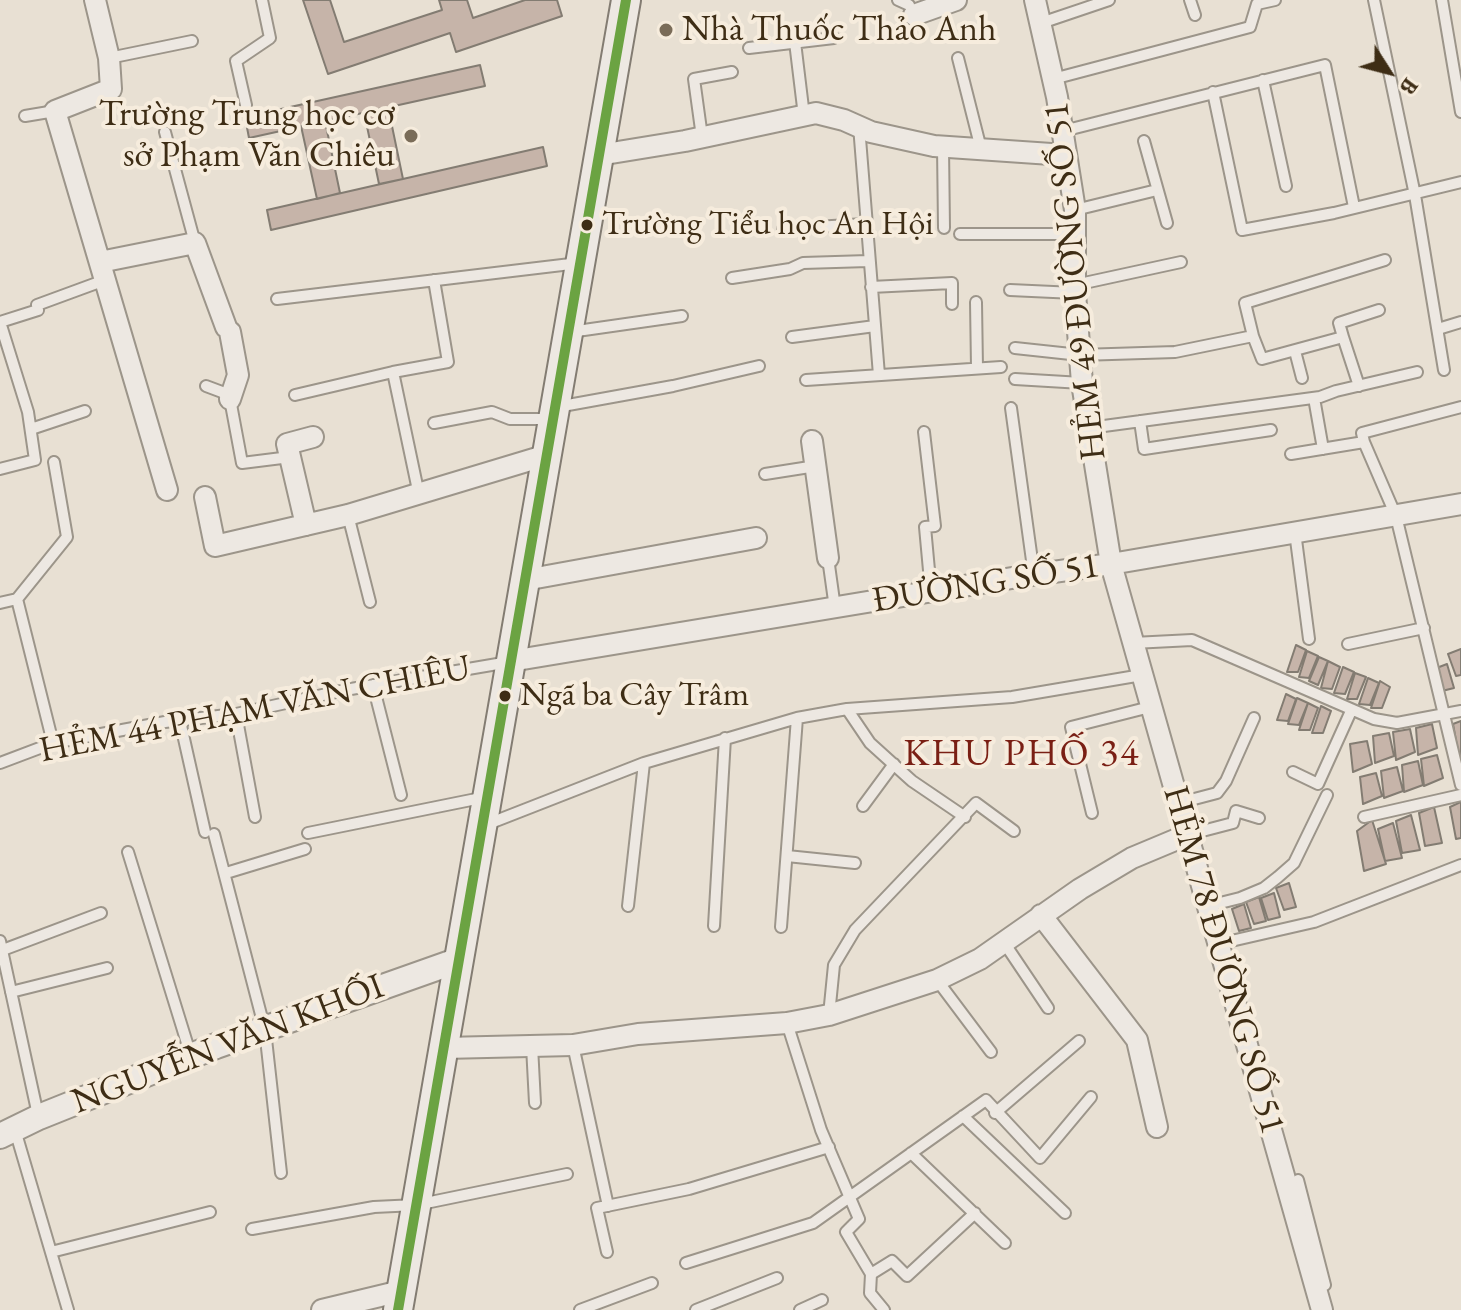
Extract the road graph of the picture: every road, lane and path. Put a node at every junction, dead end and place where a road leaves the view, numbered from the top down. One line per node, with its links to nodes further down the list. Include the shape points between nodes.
1 (95, 0): 18 (street)
2 (262, 0): 24 (lane, via 270,38 236,61)
3 (626, 0): 36 (main road)
4 (956, 0): 11 (street)
5 (1035, 0): 13 (street, HẺM 49 ĐƯỜNG SỐ 51)
6 (1190, 0): 12 (lane)
7 (1275, 0): 21 (lane, via 1257,4 1250,27)
8 (1374, 0): 41 (lane)
9 (1442, 0): 26 (lane)
10 (1105, 1): 13 (lane)
11 (908, 5)
12 (1195, 15)
13 (1041, 23): 21 (street, HẺM 49 ĐƯỜNG SỐ 51)
14 (834, 38): 16 (lane)
15 (192, 41): 18 (lane)
16 (795, 42): 17 (lane); 28 (lane)
17 (749, 48)
18 (109, 58): 25 (street, via 111,89)
19 (958, 58): 35 (lane)
20 (732, 72): 32 (lane, via 694,79)
21 (1053, 79): 30 (street, HẺM 49 ĐƯỜNG SỐ 51)
22 (1263, 80): 23 (lane); 39 (lane); 42 (lane, via 1325,65)
23 (1213, 92): 30 (lane); 42 (lane, via 1242,230)
24 (246, 105)
25 (55, 111): 27 (lane); 55 (street)
26 (1461, 112)
27 (25, 116)
28 (804, 116): 29 (street, via 816,113); 32 (street)
29 (859, 126): 34 (street); 45 (lane)
30 (1063, 131): 37 (street, HẺM 49 ĐƯỜNG SỐ 51)
31 (165, 132): 50 (lane)
32 (702, 137): 36 (street)
33 (1144, 141): 40 (lane)
34 (943, 147): 35 (street); 46 (lane)
35 (981, 149): 37 (street)
36 (599, 155): 53 (main road)
37 (1066, 155): 43 (street, HẺM 49 ĐƯỜNG SỐ 51)
38 (1461, 182): 41 (lane)
39 (1286, 186)
40 (1157, 190): 43 (lane); 44 (lane)
41 (1415, 195): 42 (lane); 69 (lane)
42 (1354, 207)
43 (1075, 210): 49 (street, HẺM 49 ĐƯỜNG SỐ 51)
44 (1167, 223)
45 (865, 224): 47 (lane); 52 (lane)
46 (944, 228)
47 (783, 229)
48 (960, 234): 49 (lane)
49 (1076, 234): 59 (street, HẺM 49 ĐƯỜNG SỐ 51)
50 (195, 243): 55 (street); 92 (street, via 228,330 238,375)
51 (1385, 260): 71 (lane, via 1245,303)
52 (868, 261): 56 (lane, via 803,263); 58 (lane)
53 (581, 262): 57 (lane); 70 (main road)
54 (1181, 262): 59 (lane)
55 (102, 271): 66 (lane, via 37,305 38,310); 114 (street)
56 (732, 278)
57 (434, 280): 61 (lane); 81 (lane, via 448,362)
58 (871, 287): 63 (lane, via 952,283); 68 (lane)
59 (1075, 289): 60 (lane); 76 (street, HẺM 49 ĐƯỜNG SỐ 51)
60 (1010, 290)
61 (277, 299)
62 (976, 302): 79 (lane)
63 (952, 304)
64 (1379, 310): 73 (lane, via 1339,323)
65 (682, 316): 70 (lane)
66 (0, 322): 100 (lane)
67 (1461, 322): 69 (lane)
68 (875, 326): 72 (lane); 83 (lane)
69 (1438, 329): 80 (lane)
70 (568, 332): 96 (main road)
71 (1253, 336): 75 (lane, via 1262,359); 76 (lane, via 1175,352)
72 (792, 337)
73 (1343, 337): 75 (lane); 89 (lane)
74 (1015, 348): 76 (lane)
75 (1295, 351): 84 (lane)
76 (1080, 355): 87 (street, HẺM 49 ĐƯỜNG SỐ 51)
77 (759, 366): 96 (lane)
78 (1001, 367): 79 (lane)
79 (977, 368): 83 (lane)
80 (1444, 370)
81 (393, 372): 90 (lane); 115 (lane)
82 (1417, 372): 89 (lane)
83 (879, 375): 86 (lane)
84 (1302, 378)
85 (1015, 379): 87 (lane)
86 (806, 380)
87 (1082, 383): 99 (street, HẺM 49 ĐƯỜNG SỐ 51)
88 (206, 386): 92 (lane)
89 (1359, 386): 91 (lane)
90 (295, 395)
91 (1314, 398): 97 (lane); 106 (lane)
92 (230, 399): 109 (lane, via 242,463)
93 (1461, 407): 105 (lane, via 1362,433)
94 (1011, 408): 125 (lane)
95 (85, 411): 100 (lane)
96 (554, 413): 98 (lane, via 510,419 492,412); 108 (main road)
97 (1140, 421): 99 (lane); 101 (lane, via 1144,449)
98 (434, 423)
99 (1089, 428): 124 (street, HẺM 49 ĐƯỜNG SỐ 51)
100 (31, 429): 112 (lane, via 35,460)
101 (1271, 430)
102 (924, 432): 127 (lane, via 935,526 925,527)
103 (313, 437): 109 (street, via 287,444)
104 (812, 441): 111 (street)
105 (1364, 442): 106 (lane); 119 (lane)
106 (1323, 449): 107 (lane)
107 (1291, 454)
108 (547, 455): 115 (street); 126 (main road)
109 (290, 457): 120 (street)
110 (54, 462): 128 (lane, via 67,537)
111 (816, 466): 113 (lane); 123 (street)
112 (0, 469)
113 (765, 474)
114 (167, 490)
115 (419, 495): 118 (street)
116 (205, 497): 120 (street, via 215,546)
117 (1461, 504): 119 (street, ĐƯỜNG SỐ 51)
118 (348, 515): 120 (street); 129 (lane)
119 (1396, 516): 121 (street, ĐƯỜNG SỐ 51); 132 (lane)
120 (306, 525)
121 (1295, 532): 124 (street, ĐƯỜNG SỐ 51); 133 (lane)
122 (756, 538): 126 (street)
123 (828, 558): 131 (lane)
124 (1111, 564): 125 (street, ĐƯỜNG SỐ 51); 134 (street, HẺM 78 ĐƯỜNG SỐ 51)
125 (1034, 575): 127 (street, ĐƯỜNG SỐ 51)
126 (525, 580): 136 (main road)
127 (931, 592): 131 (street, ĐƯỜNG SỐ 51)
128 (17, 599): 130 (lane); 149 (lane)
129 (370, 602)
130 (0, 603)
131 (835, 608): 136 (street, ĐƯỜNG SỐ 51)
132 (1424, 628): 135 (lane); 144 (lane)
133 (1309, 639)
134 (1133, 643): 137 (street, HẺM 78 ĐƯỜNG SỐ 51); 141 (lane, via 1192,640)
135 (1348, 644)
136 (511, 661): 138 (lane, HẺM 44 PHẠM VĂN CHIÊU); 158 (main road)
137 (1142, 675): 139 (street, HẺM 78 ĐƯỜNG SỐ 51); 140 (lane, via 1012,697)
138 (373, 685): 143 (lane, HẺM 44 PHẠM VĂN CHIÊU); 155 (lane)
139 (1150, 707): 159 (street, HẺM 78 ĐƯỜNG SỐ 51); 161 (lane, via 1071,727)
140 (847, 709): 145 (lane); 152 (lane, via 870,743)
141 (1351, 711): 144 (lane, via 1397,723); 153 (lane, via 1318,784)
142 (1461, 711): 144 (lane)
143 (236, 714): 147 (lane, HẺM 44 PHẠM VĂN CHIÊU); 162 (lane)
144 (1445, 715): 154 (lane)
145 (797, 718): 148 (lane); 172 (lane)
146 (1254, 718): 159 (lane, via 1217,793)
147 (180, 721): 149 (lane, HẺM 44 PHẠM VĂN CHIÊU); 175 (lane)
148 (725, 738): 151 (lane); 180 (lane)
149 (53, 743): 150 (lane, HẺM 44 PHẠM VĂN CHIÊU)
150 (0, 763)
151 (644, 763): 166 (lane); 176 (lane)
152 (894, 764): 160 (lane); 163 (lane)
153 (1293, 772)
154 (1461, 785)
155 (401, 795)
156 (1327, 795): 177 (lane, via 1294,863 1264,888)
157 (1461, 795): 164 (lane)
158 (488, 796): 166 (main road); 168 (lane)
159 (1179, 803): 169 (street, HẺM 78 ĐƯỜNG SỐ 51)
160 (863, 806)
161 (1092, 813)
162 (255, 817)
163 (965, 817): 167 (lane, via 976,803); 190 (lane, via 855,930 834,965)
164 (1364, 817)
165 (1259, 818): 169 (lane, via 1236,811 1233,823)
166 (482, 826): 185 (main road)
167 (1014, 831)
168 (308, 833)
169 (1187, 835): 177 (street, HẺM 78 ĐƯỜNG SỐ 51); 179 (street, via 1132,858)
170 (305, 849): 175 (lane)
171 (128, 852): 198 (lane)
172 (787, 856): 173 (lane); 181 (lane)
173 (855, 863)
174 (1461, 865): 183 (lane, via 1314,922)
175 (226, 873): 192 (lane)
176 (628, 906)
177 (1208, 906): 183 (street, HẺM 78 ĐƯỜNG SỐ 51)
178 (101, 913): 184 (lane)
179 (1041, 915): 182 (street); 204 (street, via 1137,1040)
180 (714, 926)
181 (781, 927)
182 (1003, 941): 187 (street); 189 (lane)
183 (1218, 944): 233 (street, HẺM 78 ĐƯỜNG SỐ 51)
184 (1, 947): 188 (lane)
185 (459, 960): 192 (street, NGUYỄN VĂN KHỐI); 196 (main road)
186 (107, 968): 188 (lane)
187 (937, 980): 190 (street); 197 (lane)
188 (11, 992): 203 (lane)
189 (1048, 1008)
190 (829, 1015): 191 (street)
191 (787, 1023): 194 (street, via 638,1034); 206 (lane)
192 (265, 1030): 198 (street, NGUYỄN VĂN KHỐI); 208 (lane)
193 (1079, 1041): 201 (lane)
194 (573, 1045): 195 (street); 213 (lane)
195 (532, 1046): 196 (street); 200 (lane)
196 (444, 1048): 212 (main road)
197 (991, 1052)
198 (191, 1056): 203 (street, NGUYỄN VĂN KHỐI)
199 (1091, 1097): 201 (lane, via 1040,1158)
200 (535, 1103)
201 (995, 1113): 202 (lane, via 986,1100)
202 (963, 1116): 207 (lane); 216 (lane)
203 (39, 1117): 205 (street, NGUYỄN VĂN KHỐI)
204 (1157, 1127)
205 (7, 1133): 219 (lane)
206 (829, 1147): 211 (lane); 213 (lane, via 689,1189)
207 (911, 1153): 211 (lane); 215 (lane)
208 (281, 1173)
209 (567, 1174): 212 (lane)
210 (1298, 1180): 234 (lane)
211 (849, 1197): 221 (lane, via 813,1223); 222 (lane, via 859,1219 846,1232)
212 (416, 1205): 217 (lane, via 374,1207); 225 (main road)
213 (608, 1206): 220 (lane, via 597,1208)
214 (210, 1212): 219 (lane)
215 (975, 1213): 218 (lane); 222 (lane, via 907,1276 892,1261)
216 (1065, 1213)
217 (252, 1229)
218 (1005, 1243)
219 (51, 1252): 227 (lane)
220 (607, 1252)
221 (686, 1263)
222 (871, 1274): 232 (lane, via 870,1293)
223 (777, 1278): 230 (lane)
224 (652, 1283): 229 (lane)
225 (400, 1300): 228 (street)
226 (822, 1300): 231 (lane)
227 (68, 1310)
228 (322, 1310)
229 (580, 1310)
230 (696, 1310)
231 (801, 1310)
232 (884, 1310)
233 (1322, 1310)
234 (1331, 1310)

